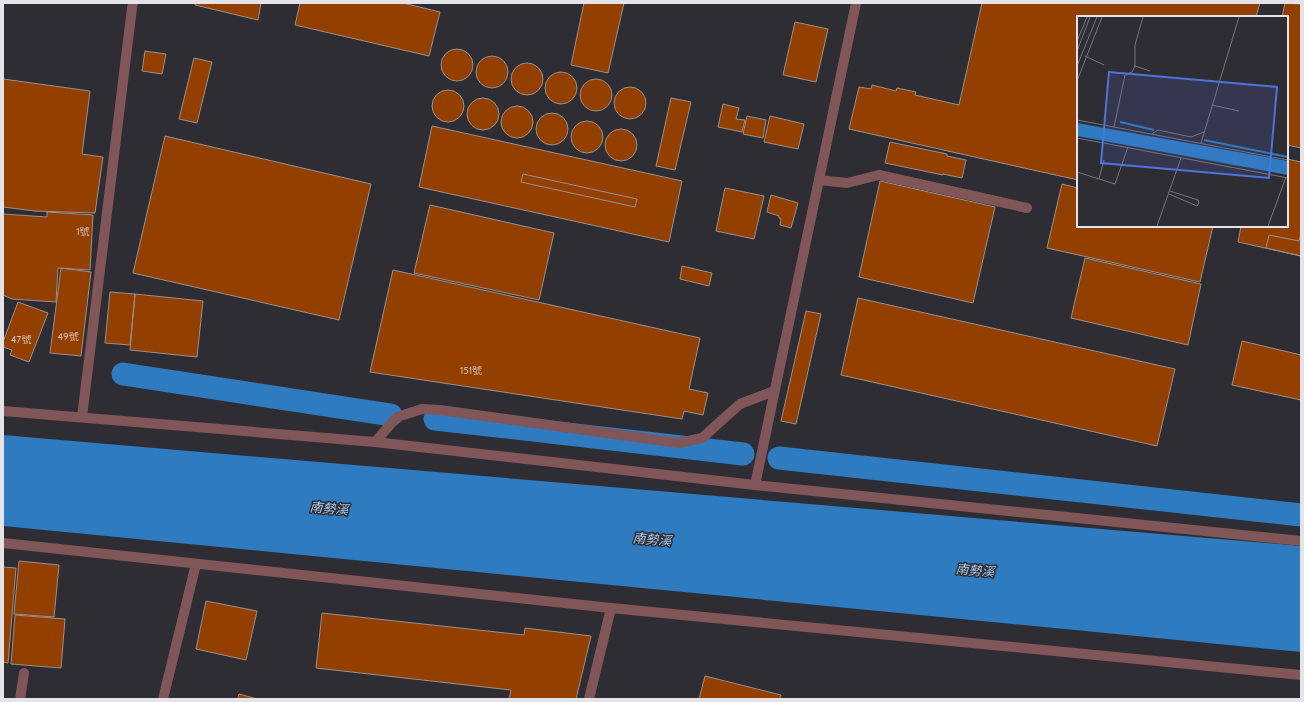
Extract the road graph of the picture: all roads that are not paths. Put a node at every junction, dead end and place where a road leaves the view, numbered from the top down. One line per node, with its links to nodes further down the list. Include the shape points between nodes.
1 (133, 3): 7 (street)
2 (856, 3): 3 (street)
3 (819, 180): 4 (street, via 848,183 879,175); 5 (street)
4 (1027, 208)
5 (774, 391): 8 (street, via 740,404 702,438 679,442 422,409 397,417); 9 (street)
6 (3, 411): 7 (street)
7 (82, 417): 8 (street)
8 (375, 442): 9 (street)
9 (754, 485): 10 (street)
10 (1301, 541)
11 (3, 543): 12 (street)
12 (196, 564): 13 (street); 17 (street)
13 (611, 608): 15 (street); 18 (street)
14 (24, 673): 16 (street)
15 (1301, 675)
16 (20, 699)
17 (164, 699)
18 (590, 699)

